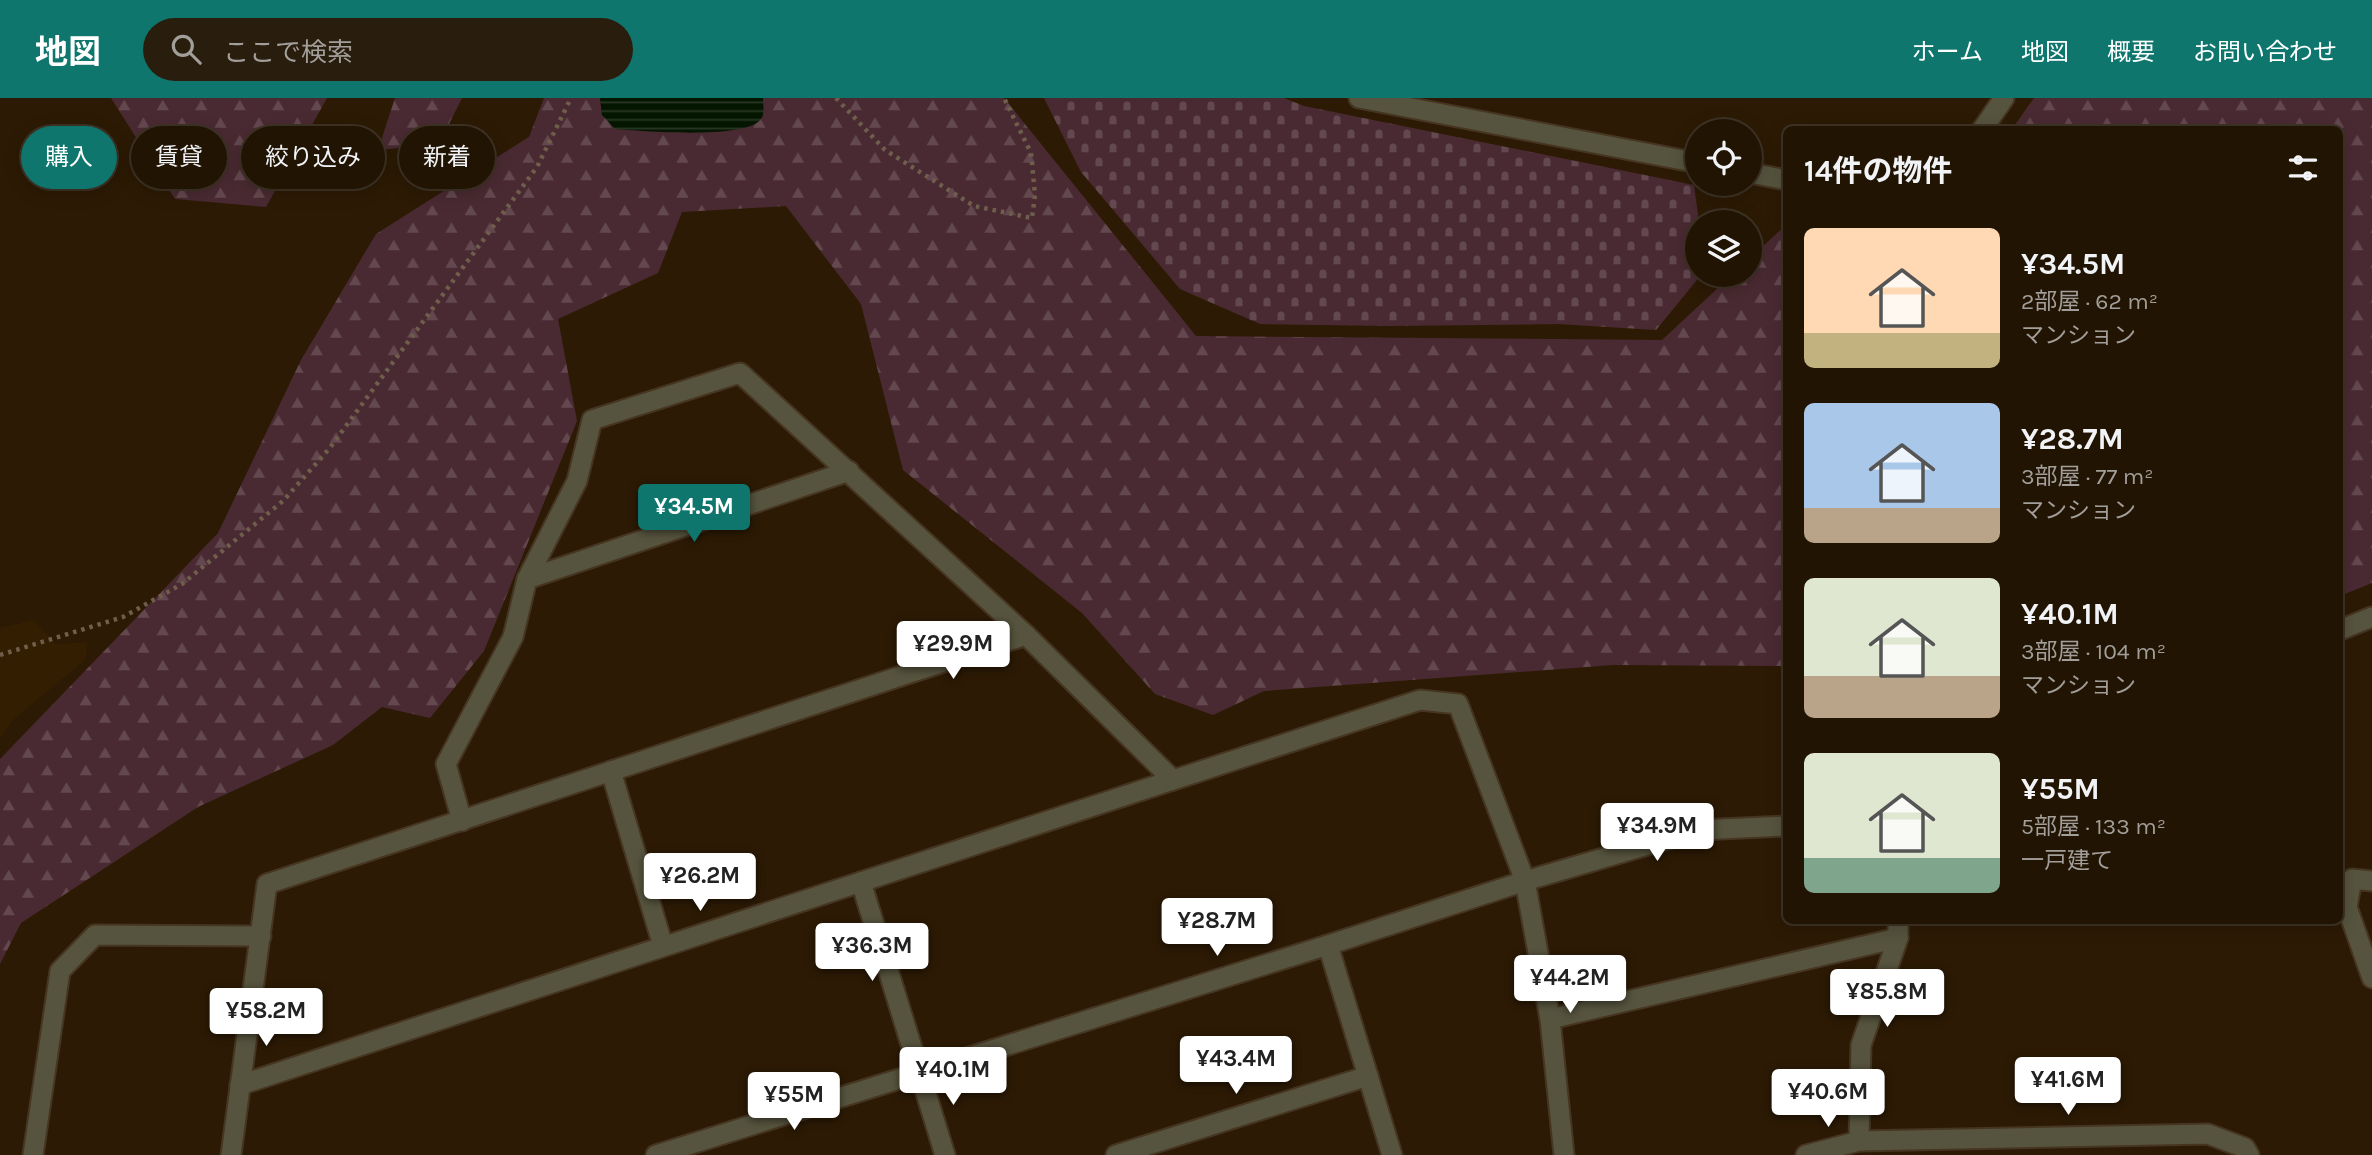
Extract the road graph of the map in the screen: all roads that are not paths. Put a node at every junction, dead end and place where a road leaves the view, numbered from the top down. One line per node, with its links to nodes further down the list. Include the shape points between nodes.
1 (1359, 98): 4 (street)
2 (2004, 98): 3 (street)
3 (1985, 126)
4 (1685, 161)
5 (1762, 175): 6 (street)
6 (1783, 179)
7 (849, 471): 8 (street); 8 (street, via 740,373 592,420 576,481); 11 (street)
8 (527, 579): 14 (street, via 513,637 446,764)
9 (2372, 617): 10 (street)
10 (2343, 629)
11 (1026, 635): 12 (street); 13 (street)
12 (611, 771): 14 (street); 22 (street)
13 (1173, 779): 16 (street, via 1420,699 1458,704); 18 (street)
14 (462, 821): 20 (street, via 267,884)
15 (1783, 826): 16 (street, via 1699,830)
16 (1525, 881): 21 (street); 24 (street)
17 (2372, 881): 23 (street, via 2352,879 2347,907)
18 (861, 882): 22 (street); 25 (street)
19 (1898, 929): 24 (street); 28 (street, via 1861,1045)
20 (261, 936): 27 (street); 29 (street, via 96,935 60,971)
21 (1328, 945): 25 (street); 26 (street)
22 (663, 946): 27 (street)
23 (2372, 978)
24 (1550, 1019): 35 (street)
25 (921, 1071): 31 (street); 32 (street)
26 (1368, 1076): 33 (street); 34 (street)
27 (240, 1085): 30 (street)
28 (1859, 1141): 36 (street); 37 (street, via 2208,1134 2245,1147)
29 (33, 1155)
30 (231, 1155)
31 (656, 1155)
32 (945, 1155)
33 (1116, 1155)
34 (1392, 1155)
35 (1564, 1155)
36 (1807, 1155)
37 (2249, 1155)

